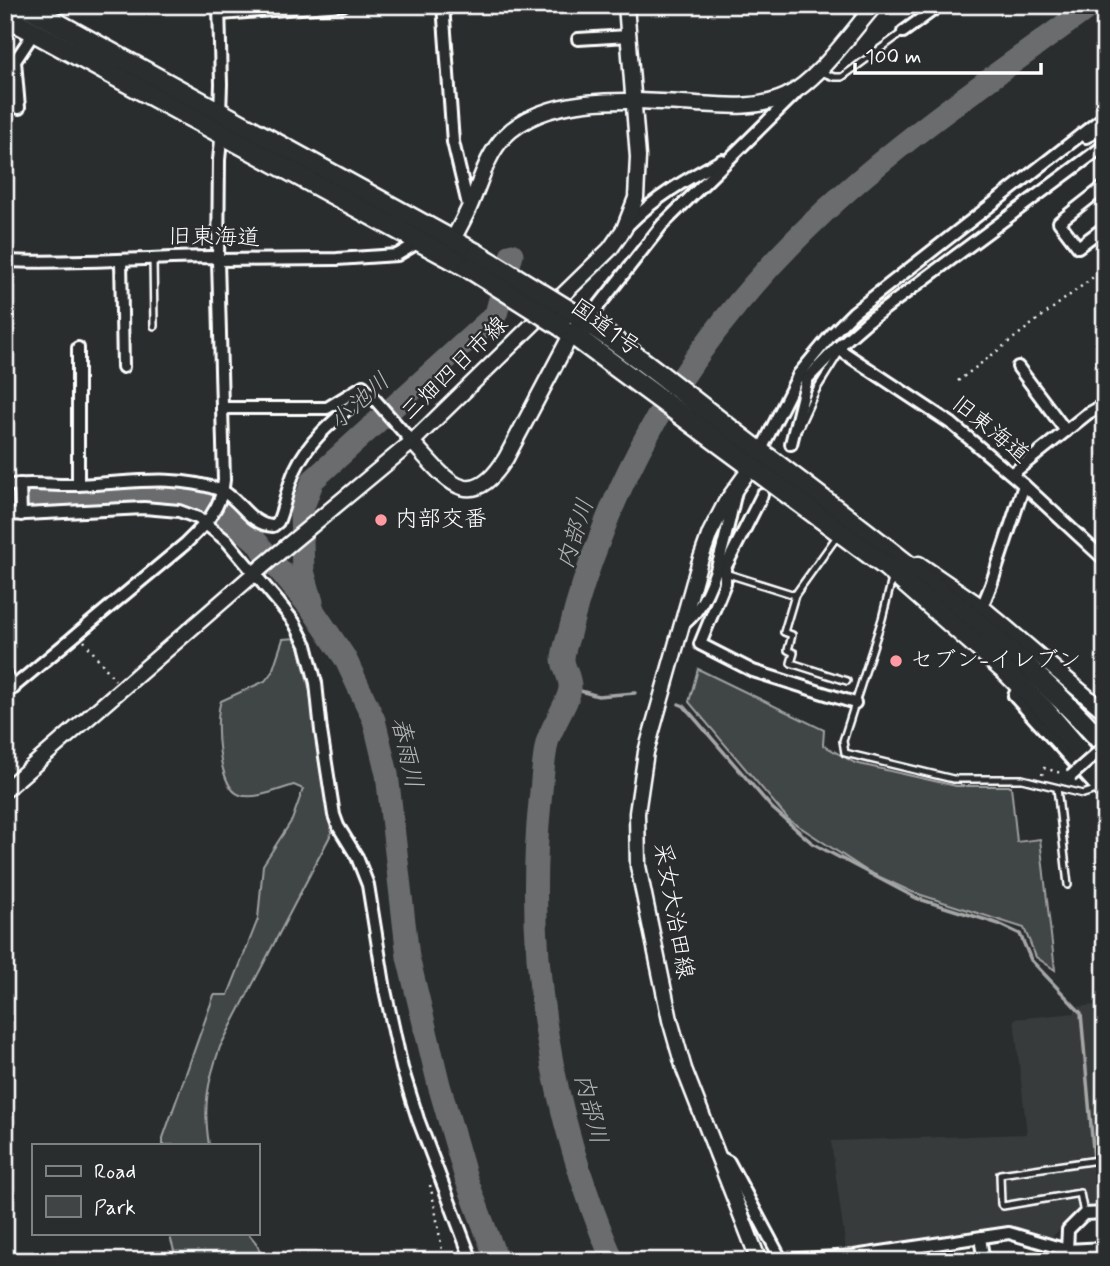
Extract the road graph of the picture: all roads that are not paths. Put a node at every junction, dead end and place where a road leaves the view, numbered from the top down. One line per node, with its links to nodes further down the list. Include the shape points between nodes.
1 (24, 5): 17 (highway, 国道1号)
2 (343, 5): 7 (street)
3 (443, 5): 26 (street, via 453,142)
4 (626, 5): 12 (main road, 三畑四日市線)
5 (875, 5): 14 (main road)
6 (940, 5): 11 (street)
7 (306, 7): 8 (street)
8 (219, 10): 17 (street)
9 (5, 16): 10 (highway, 国道1号)
10 (35, 31): 16 (street, via 15,61); 21 (highway, 国道1号)
11 (903, 32): 14 (lane, via 842,77)
12 (628, 36): 13 (street); 15 (main road, 三畑四日市線)
13 (578, 39)
14 (815, 74): 15 (main road, via 784,97 748,106); 23 (street)
15 (634, 101): 26 (main road, via 556,107 524,121 497,145); 28 (main road, 三畑四日市線, via 636,198)
16 (19, 108): 18 (lane)
17 (220, 111): 21 (street); 29 (highway, 国道1号)
18 (5, 112)
19 (1105, 116): 24 (street)
20 (1105, 127): 24 (street)
21 (222, 132): 30 (highway, 国道1号); 33 (street)
22 (1105, 145): 39 (street, via 868,321)
23 (740, 150): 28 (street, via 641,211); 37 (street, via 662,225)
24 (1061, 150): 42 (street, via 854,312)
25 (1105, 186): 27 (street, via 1059,222 1078,247)
26 (469, 209): 29 (main road)
27 (1105, 227)
28 (624, 229): 47 (main road, 三畑四日市線, via 610,250)
29 (452, 241): 35 (highway, 国道1号)
30 (419, 242): 33 (street, 旧東海道, via 397,254); 35 (highway, 国道1号)
31 (153, 258): 32 (street, 旧東海道); 33 (street, 旧東海道); 36 (lane)
32 (121, 260): 34 (street, 旧東海道); 40 (street)
33 (218, 260): 45 (street)
34 (5, 261)
35 (473, 261): 37 (highway, 国道1号, bridge)
36 (154, 326)
37 (581, 329): 47 (main road, 三畑四日市線, via 487,482 471,488 451,484); 49 (highway, 国道1号)
38 (78, 348): 51 (street)
39 (839, 349): 42 (street); 48 (lane); 50 (street, 旧東海道, via 952,424)
40 (123, 367)
41 (1018, 368): 46 (street)
42 (803, 376): 48 (street); 49 (street)
43 (369, 393): 45 (street, via 363,386 327,408); 47 (street); 56 (street, via 307,449 273,526 261,523)
44 (1105, 404): 46 (street)
45 (222, 408): 56 (street)
46 (1066, 431): 50 (street)
47 (412, 442): 65 (main road)
48 (791, 444)
49 (749, 454): 55 (main road, 采女大治田線); 61 (highway, 国道1号); 62 (highway, 国道1号)
50 (1012, 474): 52 (street, 旧東海道)
51 (78, 485): 54 (street); 56 (street, via 169,480 193,483)
52 (1024, 485): 63 (street, 旧東海道); 68 (street)
53 (5, 486): 54 (street)
54 (20, 487): 58 (street)
55 (737, 488): 64 (street); 69 (main road, 采女大治田線, via 709,533)
56 (222, 495): 60 (street)
57 (762, 495): 64 (street)
58 (21, 513): 59 (street); 60 (street, via 144,508 179,511)
59 (5, 515)
60 (208, 522): 65 (street); 73 (street)
61 (864, 530): 68 (main road); 77 (highway, 国道1号, via 973,618)
62 (840, 532): 66 (highway, 国道1号); 67 (lane)
63 (1105, 560)
64 (723, 569): 67 (lane); 69 (street, via 692,618); 74 (street, via 724,583 700,644 753,671)
65 (259, 570): 83 (main road); 93 (street, via 294,622 311,660 334,815 368,885 402,1068)
66 (894, 573): 72 (highway, 国道1号); 74 (lane)
67 (795, 595): 71 (lane, via 784,632 792,635 791,663)
68 (982, 607): 76 (main road)
69 (682, 625): 85 (main road, 采女大治田線, via 646,752 637,813 638,866 670,1020)
70 (5, 673): 73 (street)
71 (847, 681)
72 (1019, 686): 75 (highway, 国道1号); 82 (street, via 1014,696)
73 (10, 691)
74 (855, 703): 81 (lane, via 843,741 845,753 953,779 1022,779)
75 (1043, 708): 77 (main road); 82 (highway, 国道1号)
76 (1105, 712)
77 (1085, 723): 78 (main road); 79 (highway, 国道1号)
78 (1105, 730)
79 (1105, 745): 80 (street, bridge)
80 (1071, 776)
81 (1057, 788): 82 (lane, via 1083,794); 84 (lane)
82 (1103, 789)
83 (5, 790)
84 (1068, 885)
85 (716, 1155): 92 (street, via 729,1162); 94 (main road, 采女大治田線)
86 (1105, 1158): 88 (lane, via 1000,1174 1003,1206 1080,1193)
87 (1105, 1213): 88 (street)
88 (1084, 1214): 91 (street, via 1068,1230)
89 (980, 1238): 91 (street, via 1019,1234); 92 (street, via 854,1256); 95 (street)
90 (1105, 1248): 91 (street)
91 (1072, 1254)
92 (782, 1260)
93 (472, 1261)
94 (759, 1261)
95 (984, 1261)

